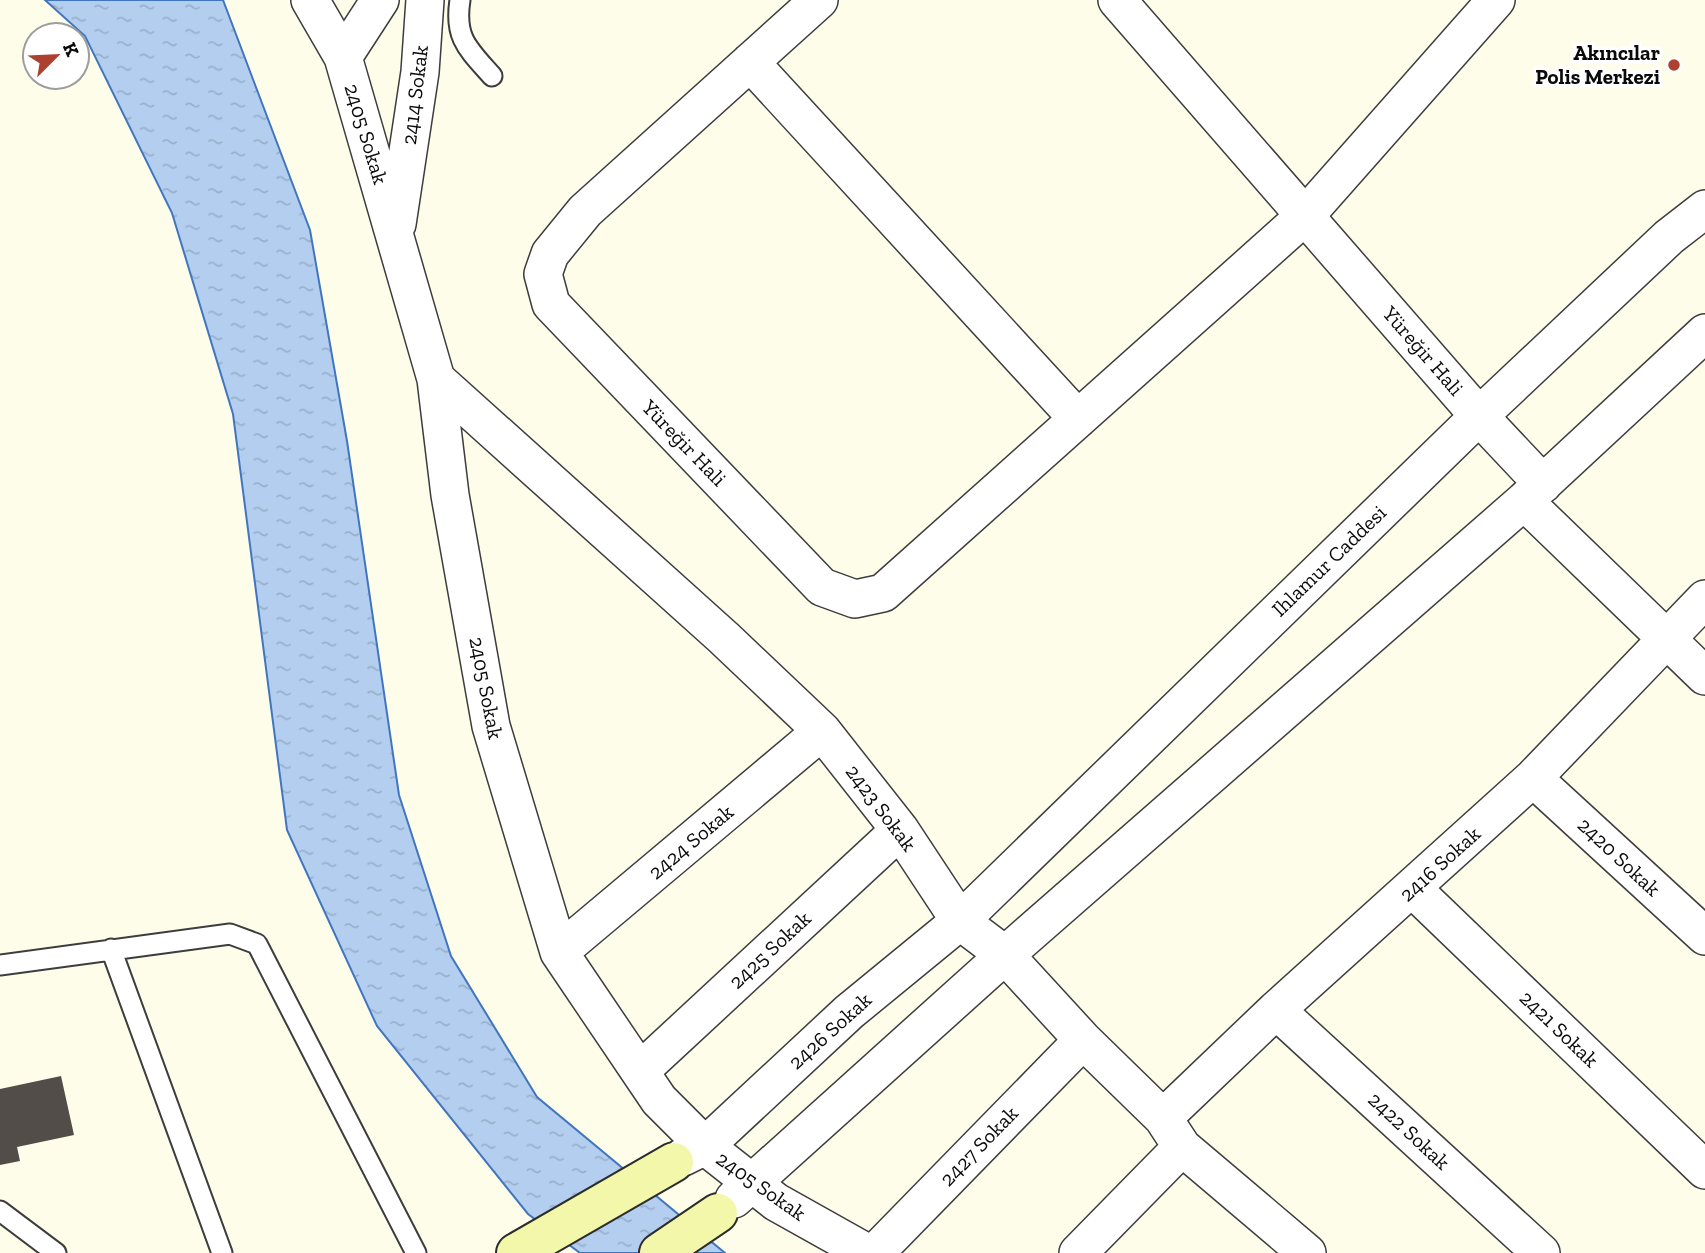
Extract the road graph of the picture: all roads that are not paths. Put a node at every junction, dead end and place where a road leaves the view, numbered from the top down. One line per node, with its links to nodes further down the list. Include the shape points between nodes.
1 (310, 0): 8 (street, 2405 Sokak)
2 (380, 0): 8 (street)
3 (425, 0): 13 (street, 2414 Sokak, via 421,72)
4 (460, 0): 10 (lane, via 457,24 463,42)
5 (819, 0): 9 (street, Yüreğir Hali)
6 (1117, 0): 12 (street, Yüreğir Hali)
7 (1496, 0): 12 (street, Yüreğir Hali)
8 (343, 57): 13 (street, 2405 Sokak)
9 (750, 62): 17 (street); 17 (street, Yüreğir Hali, via 586,211 550,254 543,274 551,304 822,587 855,599 883,593)
10 (492, 76)
11 (1705, 209): 16 (street, Ihlamur Caddesi, via 1669,237)
12 (1306, 215): 16 (street, Yüreğir Hali); 17 (street, Yüreğir Hali)
13 (396, 232): 15 (street, 2405 Sokak)
14 (1705, 333): 18 (street)
15 (436, 379): 22 (street, 2423 Sokak); 29 (street, 2405 Sokak, via 450,495 491,726)
16 (1479, 416): 18 (street, Yüreğir Hali); 26 (street, Ihlamur Caddesi)
17 (1078, 419)
18 (1533, 492): 20 (street, Yüreğir Hali); 30 (street)
19 (1705, 599): 20 (street, 2416 Sokak)
20 (1664, 638): 21 (street, Yüreğir Hali); 23 (street, 2416 Sokak)
21 (1705, 676)
22 (822, 731): 24 (street, 2423 Sokak); 29 (street, 2424 Sokak)
23 (1533, 778): 25 (street, 2416 Sokak); 27 (street, 2420 Sokak)
24 (901, 830): 26 (street, 2423 Sokak); 34 (street, 2425 Sokak)
25 (1413, 889): 32 (street, 2416 Sokak); 37 (street, 2421 Sokak)
26 (960, 921): 30 (street, 2423 Sokak); 36 (street, 2426 Sokak, via 849,1012)
27 (1705, 936)
28 (111, 949): 31 (lane); 44 (lane); 45 (lane, via 230,934 257,944)
29 (559, 952): 34 (street, 2405 Sokak)
30 (1006, 955): 33 (street, 2423 Sokak); 38 (street)
31 (0, 965)
32 (1276, 1010): 35 (street, 2416 Sokak); 50 (street, 2422 Sokak)
33 (1083, 1040): 35 (street, 2423 Sokak); 48 (street, 2427 Sokak)
34 (640, 1071): 36 (street, 2405 Sokak)
35 (1173, 1132): 41 (street, 2423 Sokak); 49 (street, 2416 Sokak)
36 (690, 1154): 38 (street, 2405 Sokak); 42 (main road)
37 (1705, 1170)
38 (751, 1182): 40 (street); 47 (street, 2405 Sokak, via 776,1202)
39 (0, 1211): 43 (lane)
40 (718, 1213): 46 (main road)
41 (1294, 1249)
42 (523, 1250)
43 (56, 1253)
44 (222, 1253)
45 (416, 1253)
46 (659, 1253)
47 (867, 1253)
48 (875, 1253)
49 (1078, 1253)
50 (1541, 1253)

